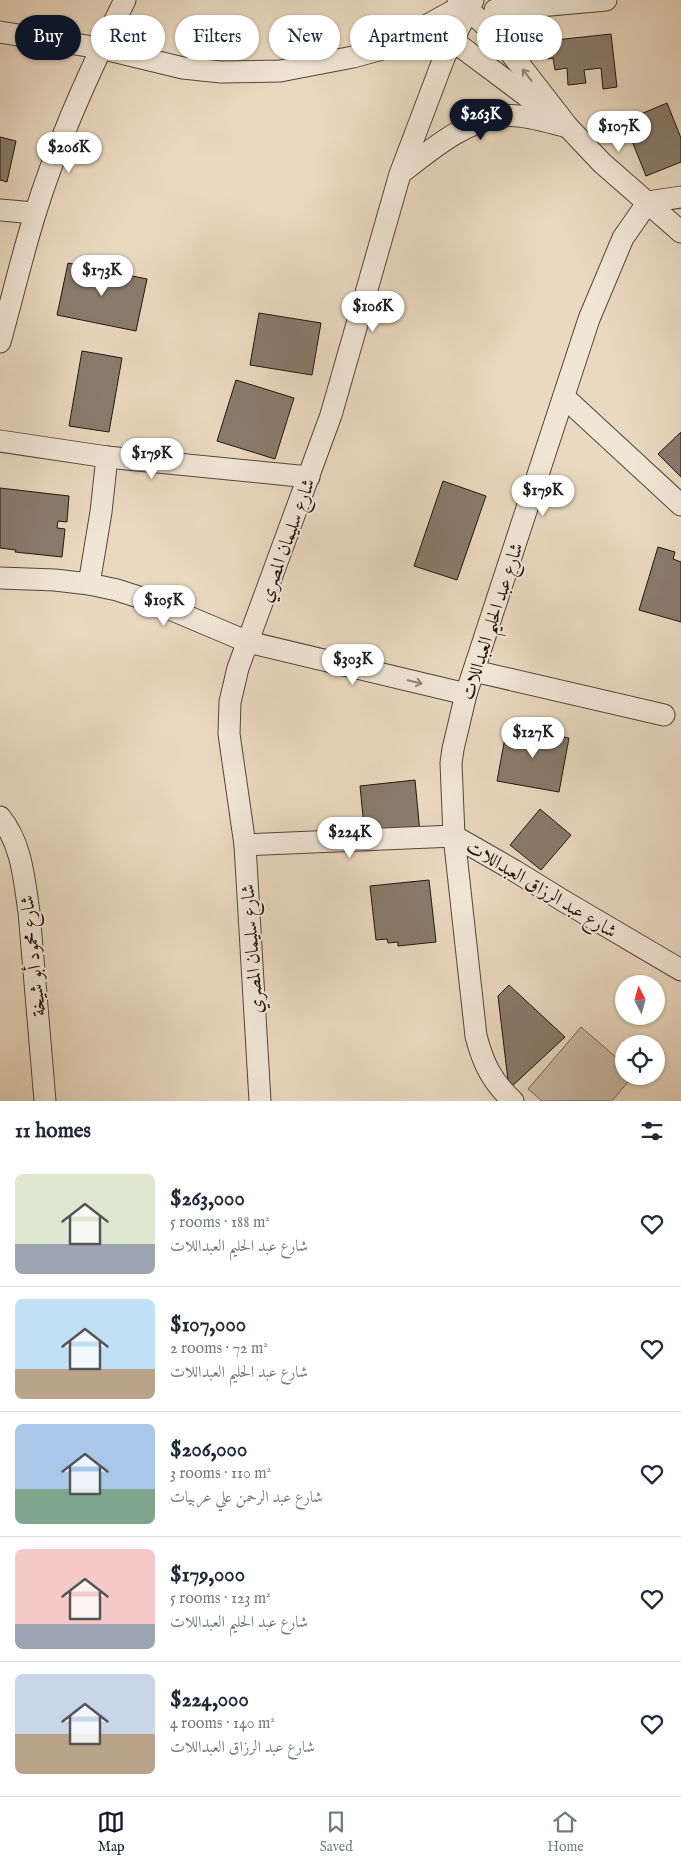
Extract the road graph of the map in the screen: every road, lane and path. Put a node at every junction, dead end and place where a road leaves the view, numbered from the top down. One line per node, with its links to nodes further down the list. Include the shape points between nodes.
1 (125, 0): 5 (street)
2 (606, 0): 4 (street)
3 (466, 3): 6 (street, شارع سليمان المصري); 7 (street); 12 (street, via 386,48 280,71 221,72)
4 (494, 5)
5 (117, 15)
6 (461, 15)
7 (477, 15)
8 (0, 32): 9 (street)
9 (91, 47)
10 (467, 51): 15 (street)
11 (95, 60): 20 (street)
12 (150, 60)
13 (444, 60): 16 (street, شارع سليمان المصري)
14 (516, 60): 15 (street, one-way to 14)
15 (568, 127): 16 (street, via 505,115 472,124); 18 (street, via 602,163)
16 (400, 174): 26 (street, شارع سليمان المصري, via 332,414)
17 (681, 197): 18 (street)
18 (648, 202): 21 (street); 23 (street, شارع عبد الحليم العبداللات, via 623,238 589,319)
19 (0, 210): 20 (street)
20 (35, 213): 22 (street)
21 (681, 232)
22 (0, 342)
23 (564, 397): 27 (street); 31 (street, شارع عبد الحليم العبداللات)
24 (0, 441): 25 (street)
25 (107, 457): 26 (street); 29 (street)
26 (309, 476): 30 (street, شارع سليمان المصري)
27 (681, 505)
28 (0, 578): 29 (street)
29 (89, 584): 30 (street, via 150,601)
30 (248, 642): 32 (street, one-way to 32); 36 (street, شارع سليمان المصري, via 230,702 229,734)
31 (474, 671): 32 (street, شارع عبد الحليم العبداللات); 33 (street)
32 (466, 694): 35 (street, شارع عبد الحليم العبداللات, via 451,763)
33 (664, 715)
34 (0, 817): 38 (street, شارع محمود أبو شيخة, via 18,848 24,881)
35 (454, 836): 36 (street, شارع عبد الرزاق العبداللات); 37 (street, شارع عبد الرزاق العبداللات); 40 (street, شارع عبد الحليم العبداللات, via 476,1036 490,1073 498,1087)
36 (244, 845): 39 (street, شارع سليمان المصري)
37 (681, 970)
38 (45, 1101)
39 (260, 1101)
40 (513, 1101)

